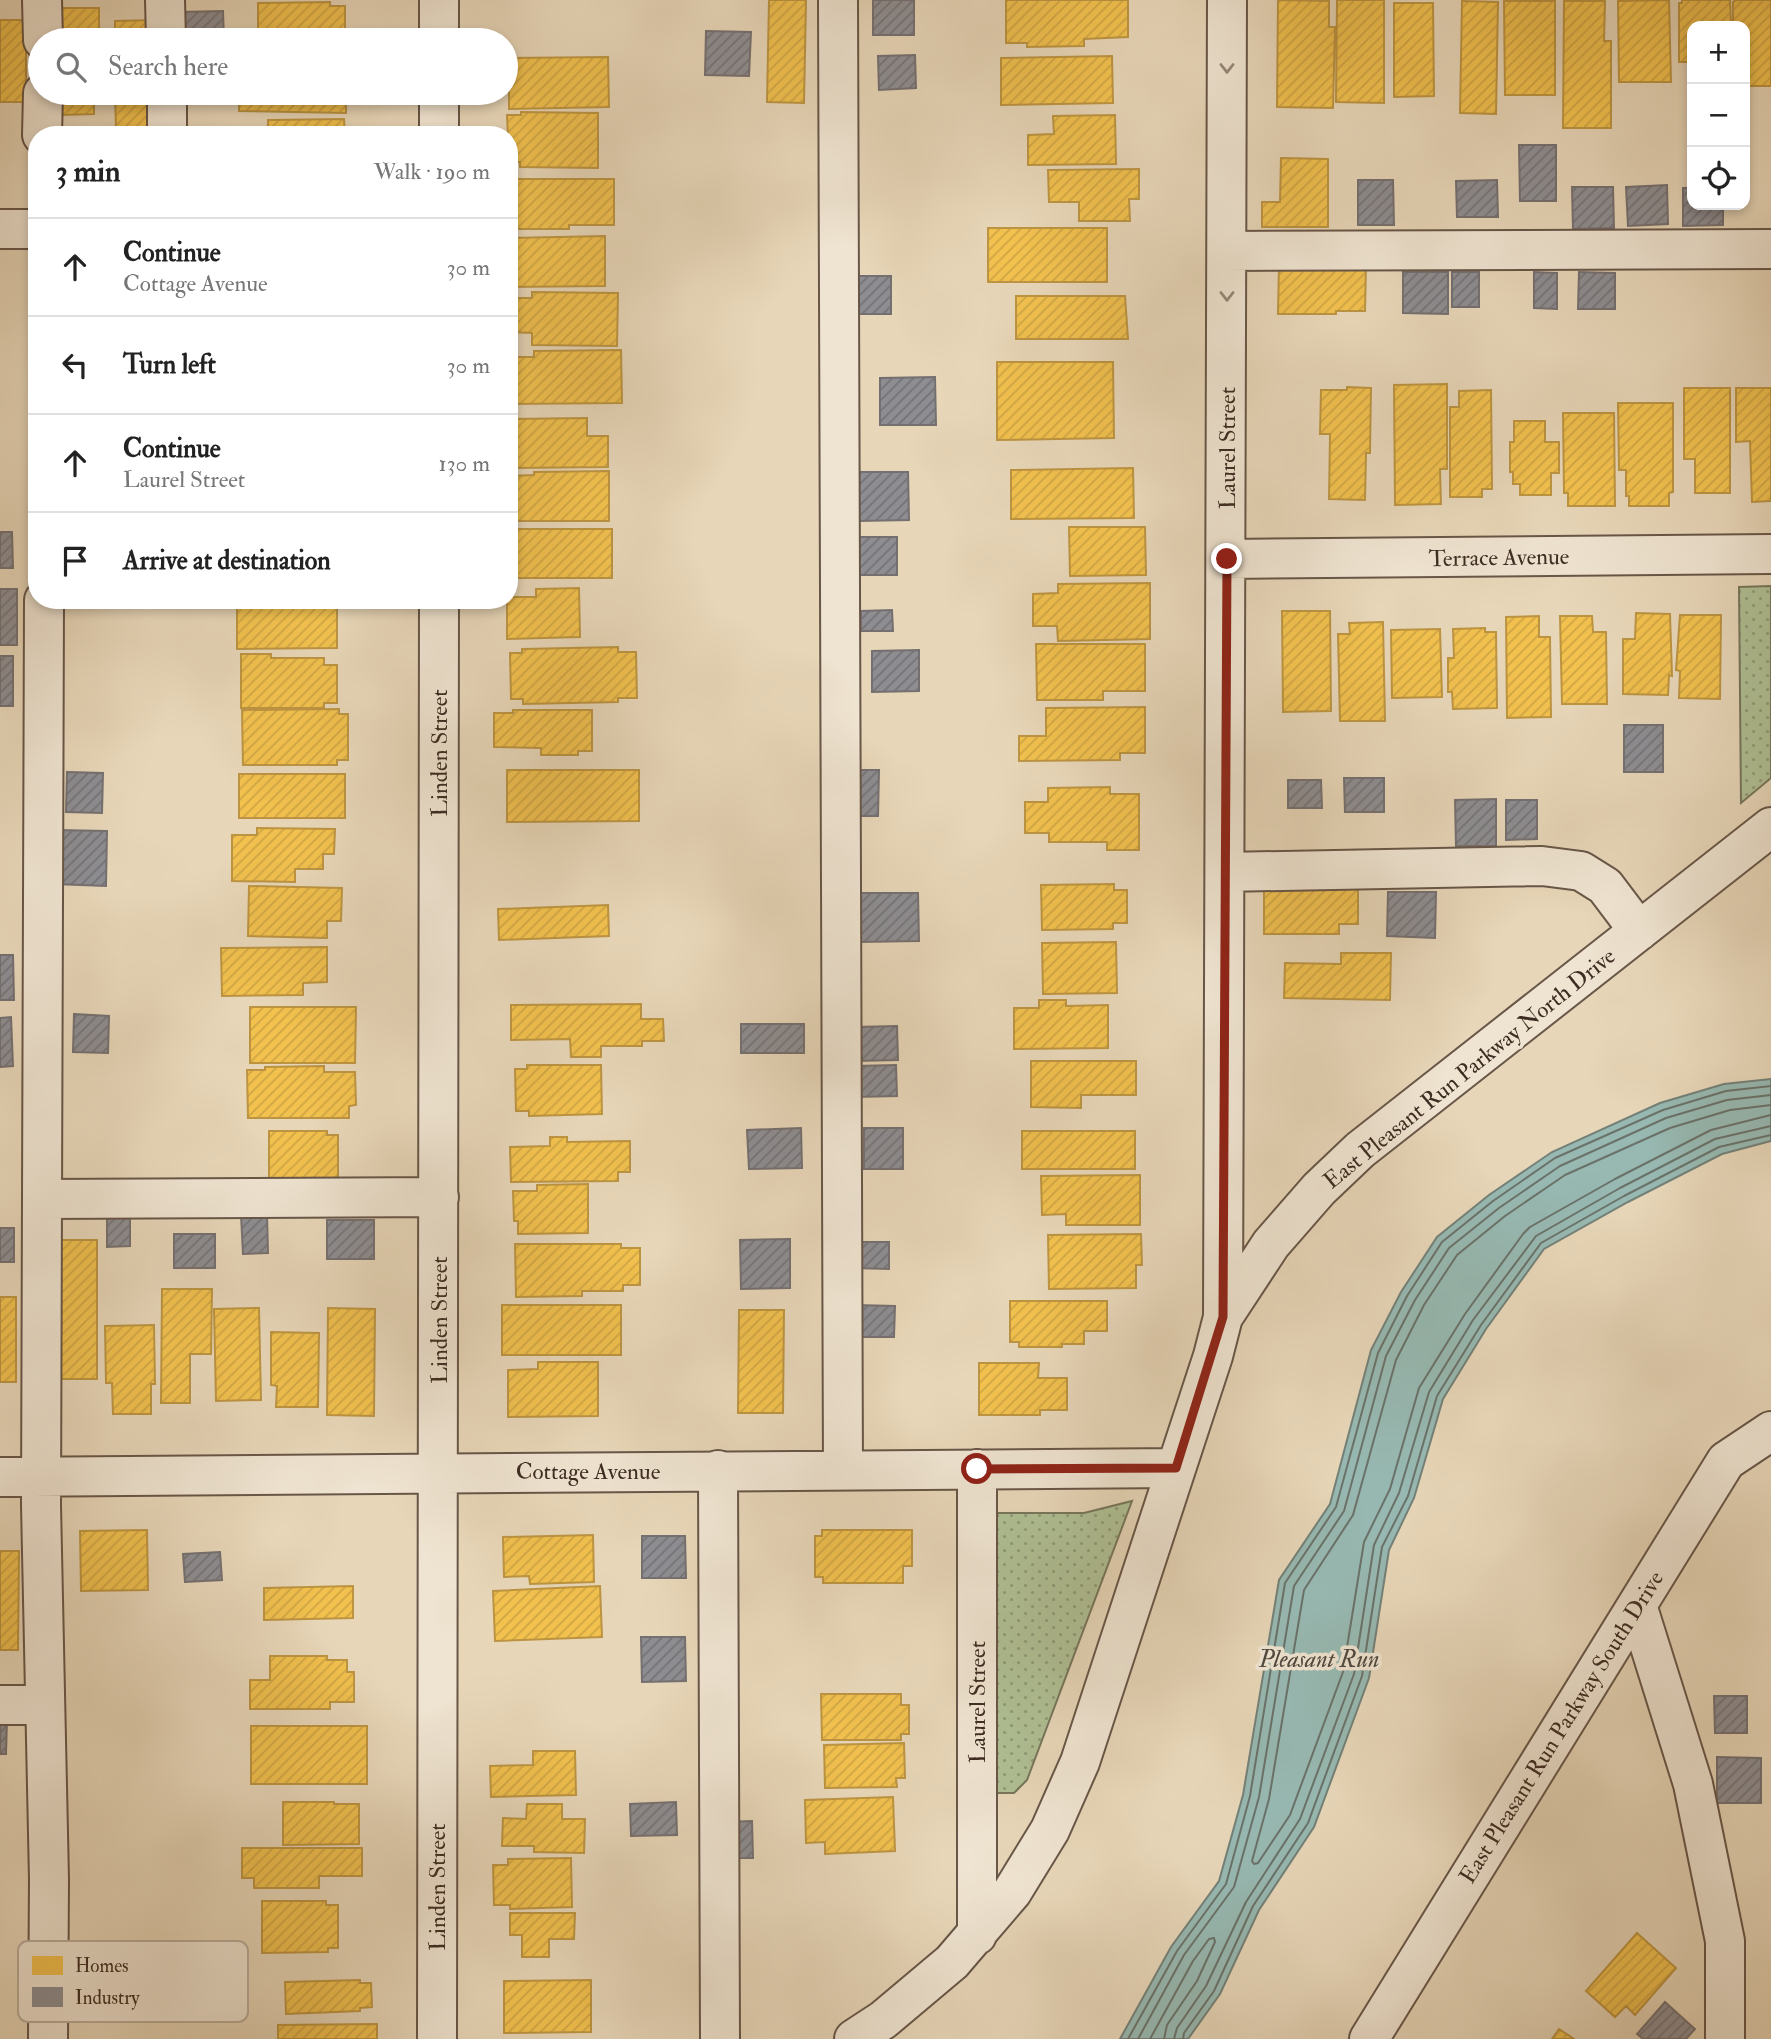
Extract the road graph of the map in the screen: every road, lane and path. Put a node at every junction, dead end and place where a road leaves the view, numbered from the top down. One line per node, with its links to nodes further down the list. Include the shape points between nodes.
1 (43, 0): 6 (street)
2 (165, 0): 7 (street)
3 (439, 0): 8 (street)
4 (838, 0): 35 (street)
5 (1227, 0): 18 (street, Laurel Street, one-way to 18)
6 (43, 28)
7 (166, 28)
8 (439, 28)
9 (43, 105): 12 (street)
10 (167, 105): 13 (street)
11 (439, 105): 14 (street)
12 (42, 126)
13 (167, 126)
14 (439, 126)
15 (0, 229): 16 (street)
16 (28, 229)
17 (1771, 248): 18 (street)
18 (1227, 251): 20 (street, Laurel Street, one-way to 20)
19 (1771, 554): 20 (street, Terrace Avenue)
20 (1227, 559): 24 (street, Laurel Street)
21 (44, 609): 27 (street)
22 (439, 609): 26 (street, Linden Street)
23 (1771, 827): 25 (street, East Pleasant Run Parkway North Drive)
24 (1225, 872): 25 (street, via 1542,866 1581,871 1605,886); 28 (street, Laurel Street)
25 (1639, 931): 28 (street, East Pleasant Run Parkway North Drive, via 1360,1150 1319,1188 1270,1244)
26 (439, 1197): 27 (street); 36 (street, Linden Street)
27 (43, 1199): 38 (street)
28 (1223, 1317): 32 (street, East Pleasant Run Parkway North Drive)
29 (1771, 1431): 30 (street, East Pleasant Run Parkway South Drive)
30 (1726, 1461): 31 (street); 39 (street, East Pleasant Run Parkway South Drive)
31 (1771, 1461)
32 (1176, 1468): 33 (street, Cottage Avenue); 42 (street, East Pleasant Run Parkway North Drive, via 1074,1780 1022,1877)
33 (977, 1469): 35 (street, Cottage Avenue); 42 (street, Laurel Street)
34 (718, 1470): 35 (street, Cottage Avenue); 36 (street, Cottage Avenue); 45 (street)
35 (843, 1470)
36 (439, 1472): 38 (street, Cottage Avenue); 44 (street, Linden Street)
37 (0, 1476): 38 (street, Cottage Avenue)
38 (41, 1476): 41 (street)
39 (1637, 1605): 47 (street, East Pleasant Run Parkway South Drive); 48 (street, via 1693,1784 1723,1928)
40 (0, 1705): 41 (street)
41 (45, 1705): 43 (street)
42 (977, 1936): 46 (street, East Pleasant Run Parkway North Drive, via 883,2020)
43 (48, 1941)
44 (437, 2039)
45 (720, 2039)
46 (854, 2039)
47 (1368, 2039)
48 (1725, 2039)

